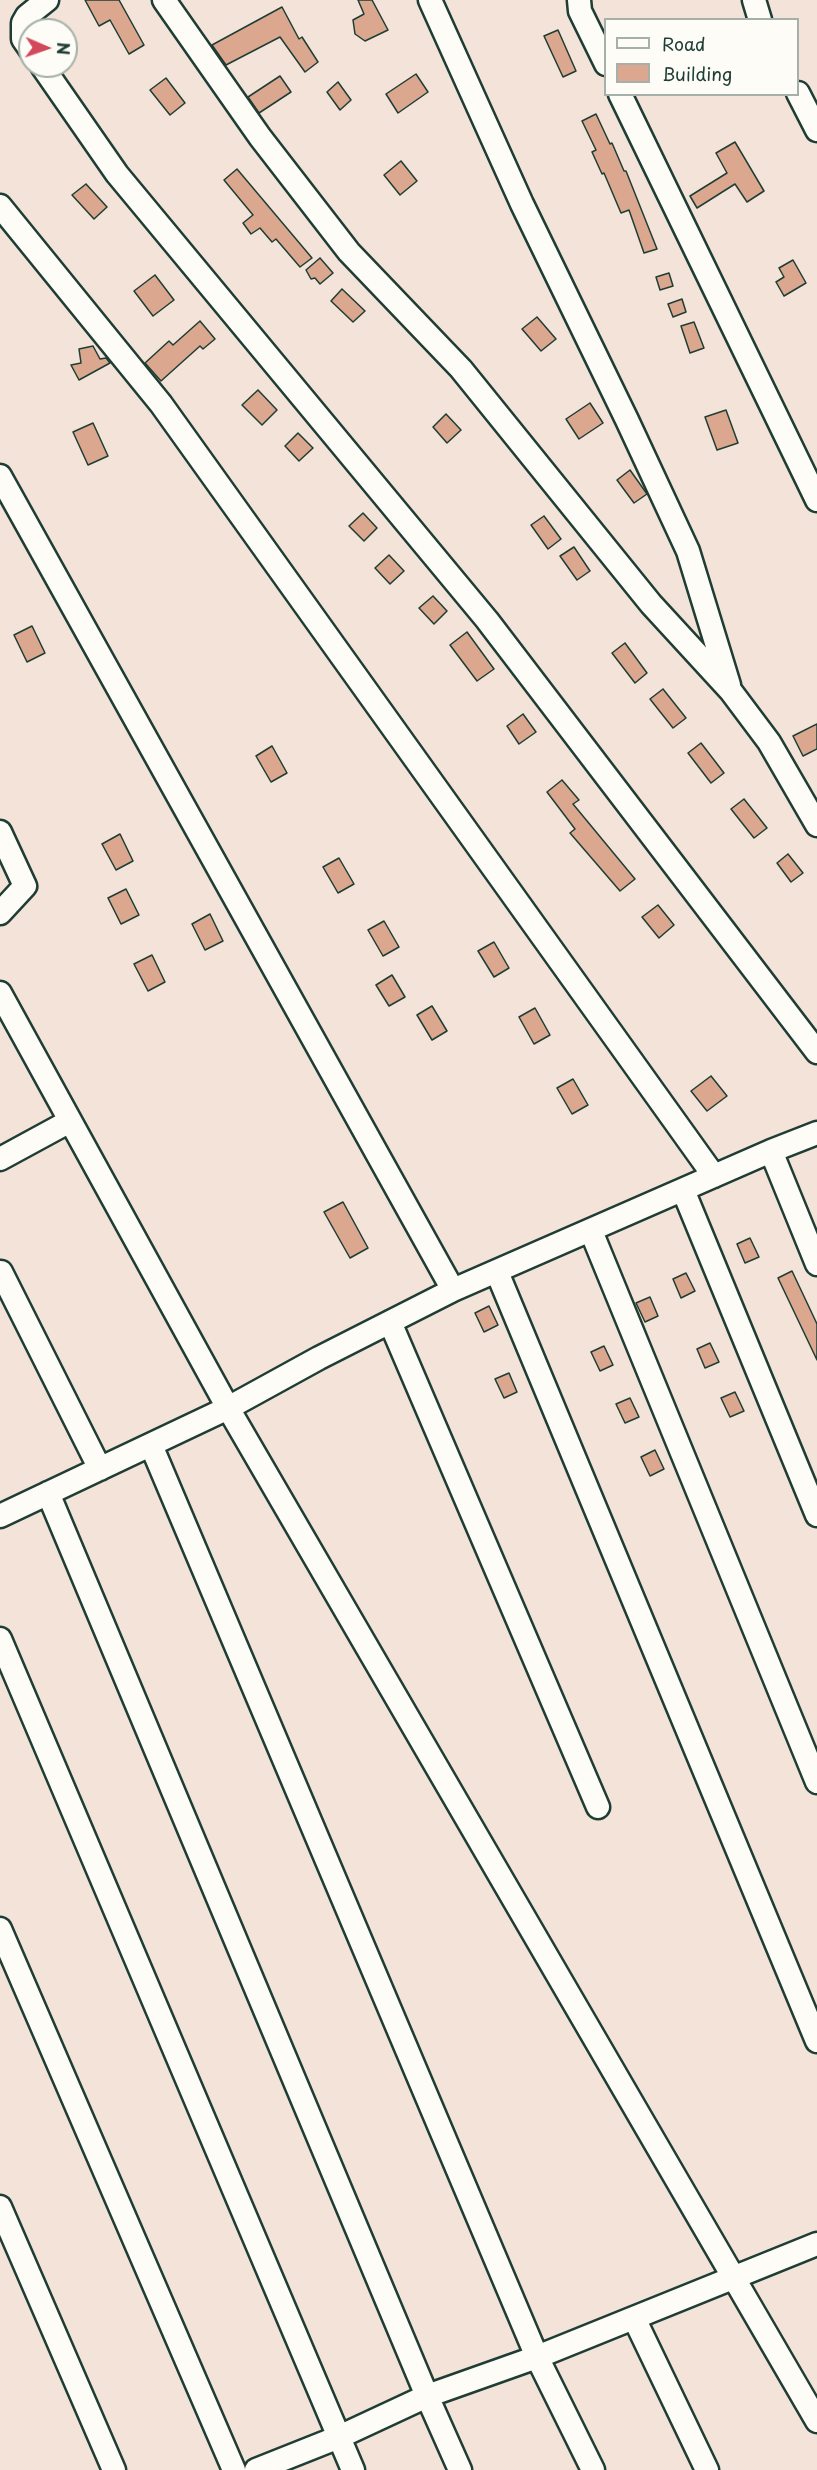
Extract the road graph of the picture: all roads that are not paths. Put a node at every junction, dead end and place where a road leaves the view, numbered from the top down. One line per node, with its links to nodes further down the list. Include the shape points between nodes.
1 (47, 0): 6 (street)
2 (164, 0): 16 (street, via 260,137 349,252 462,369 651,604)
3 (430, 0): 16 (street, via 522,204 688,551)
4 (579, 0): 8 (street, via 580,11)
5 (754, 0): 7 (street)
6 (26, 18)
7 (759, 18)
8 (604, 60)
9 (50, 78): 21 (street, via 117,174 487,620)
10 (799, 95): 12 (street)
11 (621, 96): 15 (street)
12 (817, 130)
13 (0, 206): 26 (street, via 161,404)
14 (0, 476): 32 (street)
15 (817, 500)
16 (730, 690): 17 (street, via 769,742)
17 (817, 825)
18 (0, 832): 19 (street, via 25,886)
19 (0, 913)
20 (0, 993): 22 (street)
21 (817, 1052)
22 (70, 1121): 25 (street); 34 (street)
23 (817, 1133): 24 (street)
24 (771, 1151): 26 (street); 29 (street)
25 (0, 1159)
26 (714, 1176): 27 (street)
27 (683, 1190): 28 (street); 38 (street)
28 (591, 1231): 31 (street); 41 (street)
29 (817, 1264)
30 (1, 1272): 36 (street)
31 (497, 1272): 32 (street); 44 (street)
32 (453, 1290): 33 (street)
33 (390, 1322): 34 (street); 42 (street)
34 (228, 1408): 35 (street); 47 (street)
35 (151, 1445): 36 (street); 49 (street)
36 (100, 1469): 37 (street)
37 (48, 1493): 39 (street); 50 (street)
38 (817, 1515)
39 (0, 1516)
40 (0, 1639): 52 (street)
41 (817, 1782)
42 (598, 1807)
43 (0, 1929): 54 (street)
44 (817, 2041)
45 (0, 2207): 53 (street)
46 (817, 2244): 47 (street)
47 (734, 2277): 48 (street); 51 (street)
48 (634, 2318): 49 (street); 59 (street)
49 (537, 2357): 50 (street); 58 (street)
50 (427, 2396): 52 (street); 57 (street)
51 (817, 2421)
52 (339, 2437): 55 (street); 56 (street)
53 (114, 2470)
54 (234, 2470)
55 (256, 2470)
56 (353, 2470)
57 (460, 2470)
58 (593, 2470)
59 (707, 2470)

